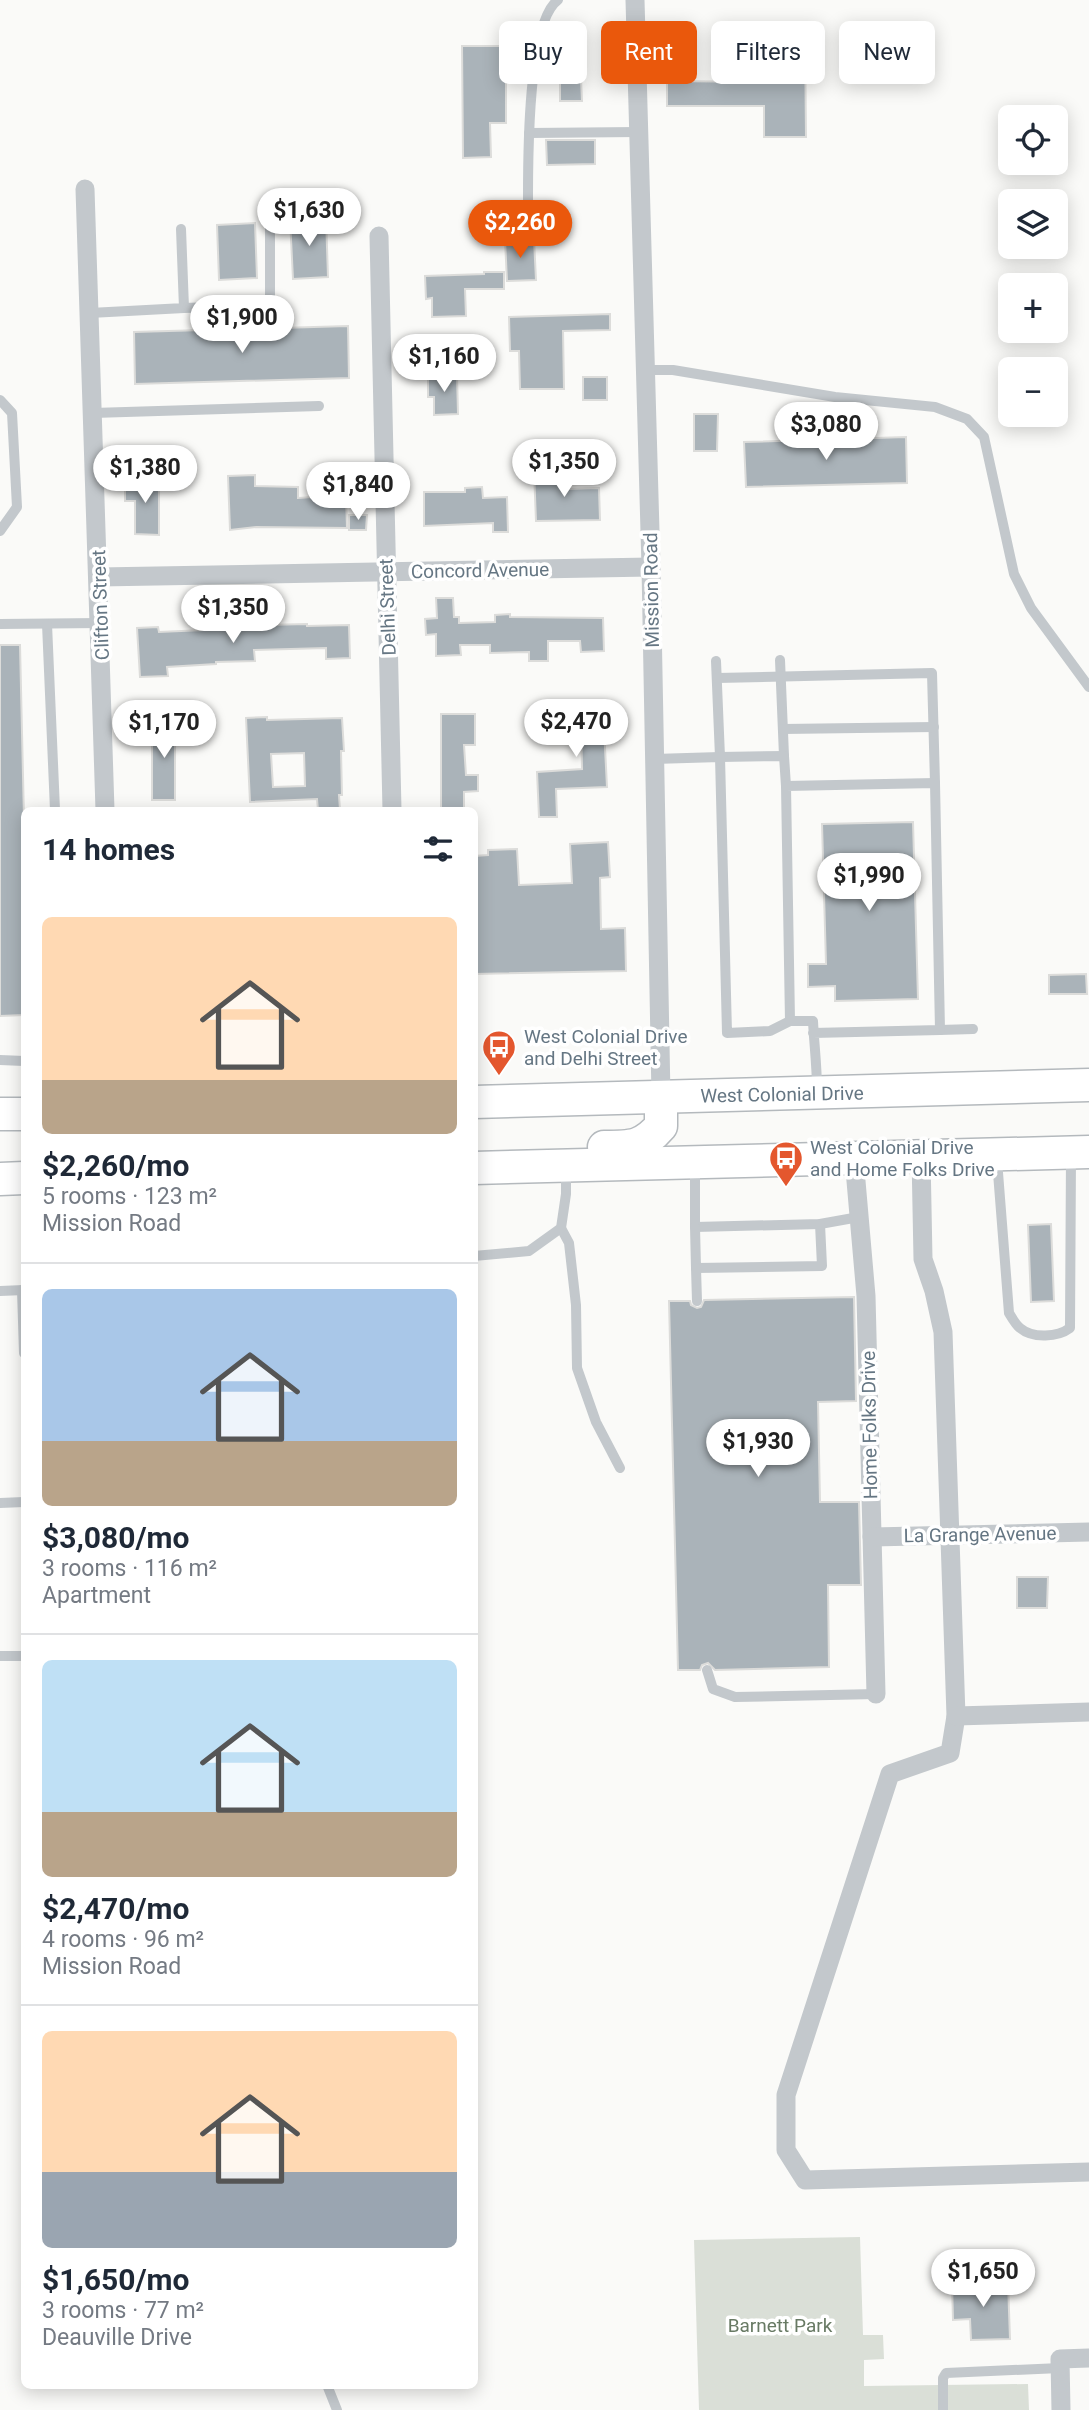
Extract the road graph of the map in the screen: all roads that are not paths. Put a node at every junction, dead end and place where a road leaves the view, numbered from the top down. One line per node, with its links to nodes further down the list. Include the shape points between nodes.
1 (558, 0): 4 (lane, via 547,15 540,41)
2 (635, 0): 3 (street, Mission Road)
3 (638, 132): 4 (lane); 12 (street, Mission Road)
4 (529, 133): 6 (lane)
5 (86, 190): 11 (street, Clifton Street)
6 (528, 202)
7 (270, 220): 10 (lane, via 270,305)
8 (181, 229): 10 (lane)
9 (379, 236): 18 (street, Delhi Street)
10 (184, 309): 11 (lane)
11 (90, 313): 15 (street, Clifton Street)
12 (644, 369): 17 (street, Mission Road); 27 (lane, via 935,407 967,419 984,437 1014,574 1031,608)
13 (0, 400): 16 (lane, via 12,413 17,507)
14 (319, 405): 15 (lane)
15 (93, 412): 19 (street, Clifton Street)
16 (0, 531)
17 (651, 567): 18 (street, Concord Avenue); 32 (street, Mission Road)
18 (386, 572): 19 (street, Concord Avenue); 37 (street, Delhi Street)
19 (99, 577): 20 (street, Clifton Street)
20 (100, 623): 22 (lane); 36 (street, Clifton Street)
21 (0, 624): 22 (lane)
22 (47, 624): 35 (lane)
23 (780, 660): 25 (lane)
24 (716, 661): 26 (lane)
25 (781, 677): 26 (lane); 28 (lane, via 932,673); 29 (lane)
26 (717, 678): 31 (lane)
27 (1089, 687)
28 (934, 727): 29 (lane); 33 (lane)
29 (783, 729): 30 (lane)
30 (784, 756): 31 (lane); 34 (lane)
31 (720, 757): 32 (lane); 38 (lane, via 727,1032 770,1031)
32 (654, 759): 46 (street, Mission Road)
33 (935, 783): 34 (lane); 40 (lane)
34 (786, 786): 38 (lane)
35 (55, 807)
36 (105, 807)
37 (392, 807)
38 (790, 1021): 41 (lane, via 813,1020)
39 (973, 1029): 40 (lane)
40 (940, 1030): 41 (lane)
41 (813, 1032): 45 (lane)
42 (0, 1060): 43 (lane)
43 (21, 1060)
44 (1089, 1086): 45 (highway, West Colonial Drive)
45 (817, 1093): 46 (highway, West Colonial Drive)
46 (661, 1097): 47 (highway, West Colonial Drive); 56 (highway, via 661,1126 649,1139 613,1147 522,1149)
47 (478, 1102)
48 (1083, 1147): 49 (highway); 49 (lane, via 1072,1197 1070,1328 1054,1335 1019,1328 1009,1313 1000,1200)
49 (1003, 1154): 50 (highway)
50 (921, 1156): 51 (highway); 72 (street, via 923,1259 943,1332)
51 (854, 1158): 52 (highway); 59 (street, Home Folks Drive)
52 (694, 1162): 55 (highway); 61 (lane)
53 (0, 1163): 54 (highway)
54 (21, 1163)
55 (566, 1165): 56 (highway); 62 (lane)
56 (488, 1167)
57 (21, 1178): 58 (highway)
58 (0, 1179)
59 (859, 1217): 60 (lane); 73 (street, Home Folks Drive, via 866,1296)
60 (820, 1224): 61 (lane); 64 (lane, via 822,1266)
61 (695, 1227): 64 (lane)
62 (561, 1228): 63 (lane, via 529,1251); 68 (lane, via 569,1243 577,1368 596,1422)
63 (478, 1256)
64 (696, 1268): 67 (lane)
65 (21, 1290): 66 (lane)
66 (0, 1291)
67 (697, 1301)
68 (620, 1468)
69 (21, 1502): 70 (lane)
70 (0, 1503)
71 (1089, 1532): 72 (street, La Grange Avenue)
72 (950, 1535): 73 (street, La Grange Avenue); 79 (street)
73 (872, 1536): 77 (street, Home Folks Drive)
74 (0, 1656): 75 (lane)
75 (21, 1656)
76 (707, 1670): 77 (lane, via 713,1689 735,1698)
77 (876, 1694)
78 (1089, 1712): 79 (street)
79 (956, 1716): 80 (street, via 950,1753 890,1774 786,2095 786,2150 805,2180)
80 (1089, 2172)
81 (1089, 2358): 82 (street)
82 (1060, 2363): 85 (lane, via 946,2373); 86 (street)
83 (329, 2389): 84 (lane)
84 (337, 2410)
85 (943, 2410)
86 (1061, 2410)

